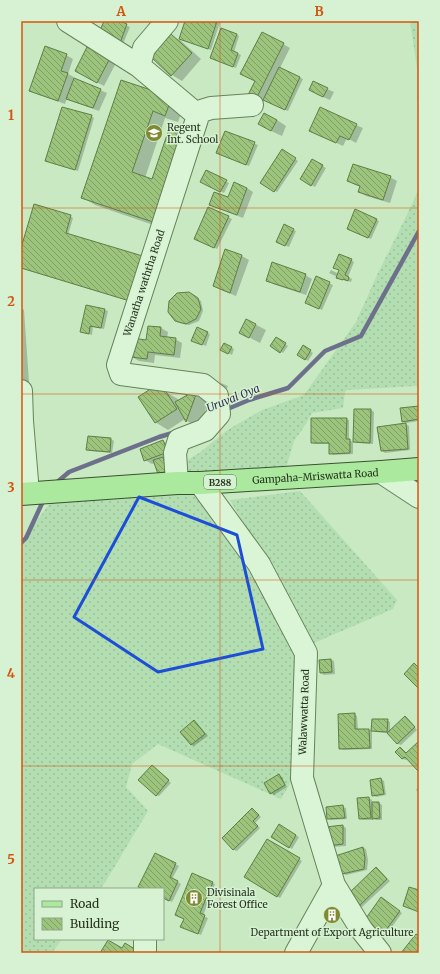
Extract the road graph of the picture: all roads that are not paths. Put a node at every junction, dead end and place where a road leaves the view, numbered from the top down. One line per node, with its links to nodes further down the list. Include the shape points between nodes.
1 (68, 21): 3 (street)
2 (167, 21): 3 (street, via 144,48)
3 (139, 66): 5 (street)
4 (252, 105): 5 (street, via 211,108)
5 (195, 112): 10 (street, Wanatha waththa Road, via 197,119 118,365 121,374 203,385 217,396 219,414 205,430 179,440 175,453)
6 (21, 391): 7 (street)
7 (22, 421): 12 (street)
8 (419, 469): 9 (main road, Gampaha-Mriswatta Road / B288)
9 (381, 472): 11 (main road, Gampaha-Mriswatta Road / B288); 13 (street)
10 (177, 483): 11 (main road, Gampaha-Mriswatta Road / B288); 12 (main road, Gampaha-Mriswatta Road / B288)
11 (200, 483): 14 (street, Walawwatta Road, via 259,564 306,653 302,778)
12 (24, 493)
13 (419, 497)
14 (334, 885): 17 (street); 18 (street, Walawwatta Road, via 361,929)
15 (145, 940): 16 (street)
16 (145, 953)
17 (296, 953)
18 (380, 953)

